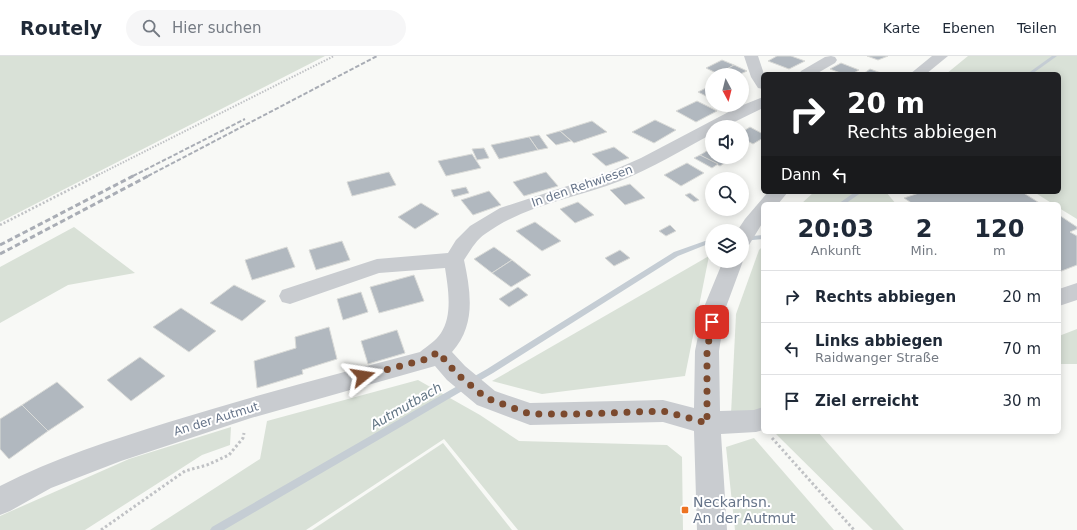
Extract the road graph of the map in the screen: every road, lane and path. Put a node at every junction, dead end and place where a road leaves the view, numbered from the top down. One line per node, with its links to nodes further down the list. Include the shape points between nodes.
1 (334, 56): 12 (path)
2 (751, 56): 7 (street)
3 (941, 56): 6 (street)
4 (830, 60): 5 (street)
5 (809, 72)
6 (921, 72)
7 (761, 82)
8 (761, 103): 14 (street, In den Rehwiesen, via 613,177 507,212 477,230)
9 (777, 194): 10 (street)
10 (769, 202)
11 (757, 216): 13 (street)
12 (0, 225)
13 (749, 229)
14 (454, 260): 17 (street, via 377,266); 19 (street, via 460,305 458,318 455,331)
15 (730, 268): 22 (street, via 715,307 707,351)
16 (1077, 291): 18 (street)
17 (290, 296)
18 (1061, 297)
19 (438, 352): 20 (street, An der Autmut, via 427,359); 22 (street, via 456,373 486,398 530,414 663,411)
20 (251, 407): 24 (street, An der Autmut, via 117,450 41,479); 25 (path, via 243,438 229,455 185,471)
21 (761, 419): 22 (street)
22 (707, 423): 26 (street)
23 (768, 434): 27 (path)
24 (0, 501)
25 (100, 530)
26 (712, 530)
27 (854, 530)

